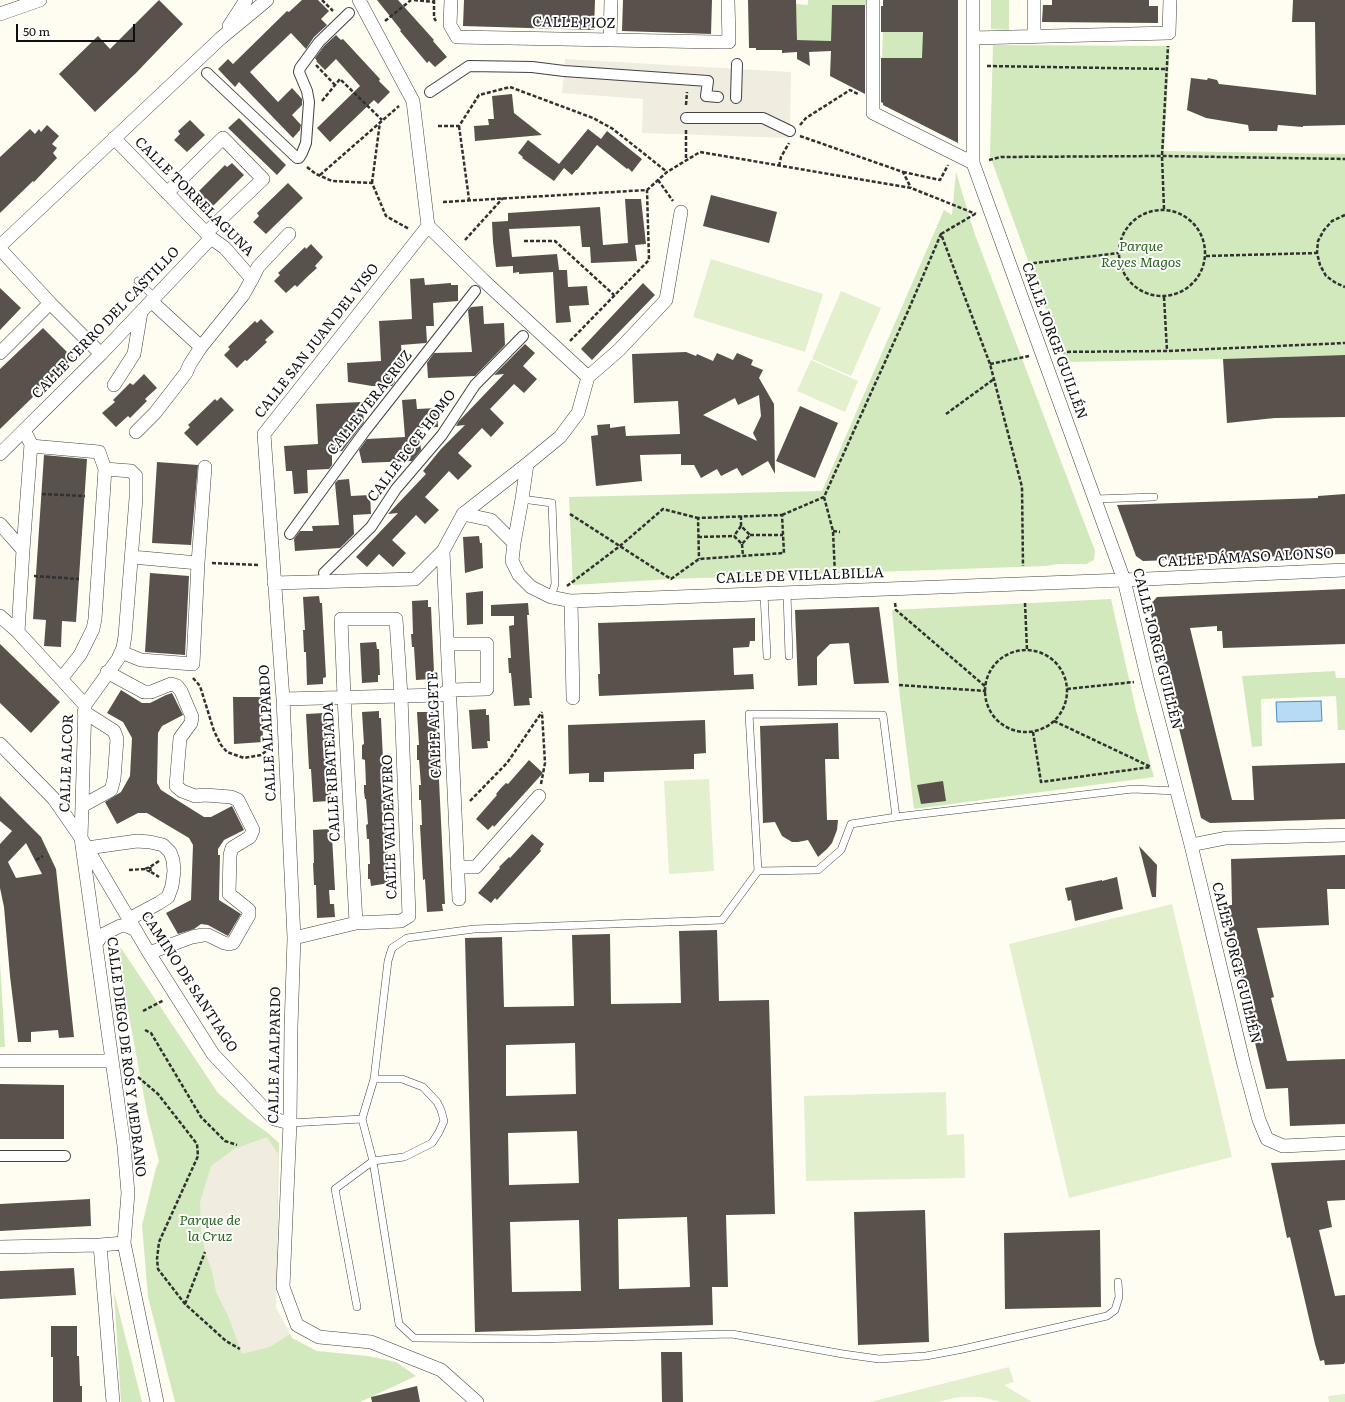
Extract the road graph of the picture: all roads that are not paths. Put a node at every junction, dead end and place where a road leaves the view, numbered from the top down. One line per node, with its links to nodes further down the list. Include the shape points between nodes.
1 (40, 0): 13 (street)
2 (246, 0): 15 (street)
3 (267, 0): 15 (street, CALLE TORRELAGUNA)
4 (451, 0): 17 (street, CALLE PIOZ, via 450,25 457,36)
5 (611, 0): 17 (street)
6 (728, 0): 17 (street, CALLE PIOZ, via 729,42)
7 (873, 0): 26 (street, via 874,113)
8 (973, 0): 16 (street)
9 (1034, 0): 14 (street)
10 (1170, 0): 14 (street, via 1169,38)
11 (360, 1): 29 (street, via 413,101)
12 (350, 12): 19 (street, via 319,42 300,68 309,102 306,143 299,158)
13 (0, 14)
14 (1034, 37): 16 (street)
15 (221, 38): 25 (street, CALLE TORRELAGUNA)
16 (973, 38): 26 (street)
17 (610, 40)
18 (737, 64): 22 (street)
19 (207, 73)
20 (430, 92): 21 (street, via 469,66 532,67 708,81 706,96)
21 (718, 96)
22 (736, 98)
23 (686, 118): 24 (street, via 763,118)
24 (792, 132)
25 (114, 138): 27 (street, CALLE TORRELAGUNA); 32 (street, CALLE TORRELAGUNA)
26 (973, 163): 54 (street, CALLE JORGE GUILLÉN)
27 (167, 193): 31 (street, CALLE TORRELAGUNA); 31 (street, CALLE CERRO DEL CASTILLO, via 223,138 263,179)
28 (681, 212): 43 (street, via 666,300 619,350)
29 (428, 226): 43 (street); 66 (street, CALLE SAN JUAN DEL VISO, via 264,434)
30 (289, 234): 33 (street, CALLE TORRELAGUNA, via 258,267)
31 (208, 236): 33 (street, CALLE TORRELAGUNA, via 225,248); 36 (street, CALLE CERRO DEL CASTILLO)
32 (0, 248): 37 (street)
33 (252, 279): 40 (street, CALLE TORRELAGUNA, via 243,295)
34 (138, 281): 36 (lane)
35 (475, 291): 57 (street, CALLE VERACRUZ, via 365,431)
36 (153, 299): 38 (street, CALLE CERRO DEL CASTILLO); 40 (street)
37 (50, 303): 41 (street); 42 (street)
38 (141, 312): 42 (street, CALLE CERRO DEL CASTILLO); 44 (street, via 134,354)
39 (523, 336): 64 (street, CALLE ECCE HOMO, via 475,385 442,435 396,489 371,527)
40 (201, 347): 46 (street, CALLE TORRELAGUNA, via 186,373 155,413)
41 (0, 353)
42 (101, 354): 45 (street, CALLE CERRO DEL CASTILLO)
43 (588, 377): 49 (street, via 578,413 560,437)
44 (114, 385)
45 (24, 430): 47 (street); 48 (street, CALLE CERRO DEL CASTILLO)
46 (136, 432)
47 (31, 446): 51 (street, via 99,452); 59 (street)
48 (0, 454)
49 (527, 464): 53 (street, CALLE DE VILLALBILLA); 55 (street)
50 (205, 467): 62 (street)
51 (105, 469): 61 (street, CALLE ALCOR, via 131,471 136,476); 79 (street, via 93,629 80,655)
52 (1154, 497): 54 (lane)
53 (522, 499): 58 (street, CALLE DE VILLALBILLA); 69 (lane, via 552,504 555,584)
54 (1095, 499): 65 (street, CALLE JORGE GUILLÉN)
55 (463, 514): 58 (street, via 491,520); 60 (street)
56 (0, 524): 59 (street)
57 (290, 534)
58 (514, 543): 69 (street, CALLE DE VILLALBILLA, via 512,561 519,575 531,587)
59 (23, 550): 73 (street)
60 (443, 551): 66 (street, via 415,579); 74 (street, CALLE ALGETE)
61 (132, 557): 62 (street); 75 (street, CALLE ALCOR, via 125,636)
62 (204, 563): 75 (street, via 193,664 141,660)
63 (1345, 570): 65 (street, CALLE DÁMASO ALONSO)
64 (324, 573)
65 (1124, 580): 67 (street, CALLE DE VILLALBILLA); 87 (street, CALLE JORGE GUILLÉN)
66 (274, 583): 84 (street, CALLE ALALPARDO)
67 (787, 593): 68 (street, CALLE DE VILLALBILLA); 77 (lane)
68 (764, 594): 70 (street, CALLE DE VILLALBILLA); 76 (lane)
69 (551, 597): 70 (street, CALLE DE VILLALBILLA)
70 (571, 601): 83 (street)
71 (0, 616): 73 (street)
72 (341, 620): 81 (street, CALLE VALDEAVERO, via 396,619); 82 (street, CALLE RIBATEJADA)
73 (18, 632): 79 (street)
74 (447, 644): 80 (street, CALLE ALGETE); 80 (street, via 487,644 487,689)
75 (121, 652): 78 (street, CALLE ALCOR)
76 (767, 656)
77 (789, 656)
78 (107, 672): 85 (street, CALLE ALCOR); 101 (street, via 144,692 171,684 177,686 192,717 191,723 180,738 176,786 195,796 231,797 238,800 253,830 250,837 232,848 230,855 229,894 249,910 233,943 224,943 208,934 192,937)
79 (60, 680): 85 (street)
80 (449, 690): 81 (street, via 442,695); 94 (street, CALLE ALGETE)
81 (401, 696): 82 (street); 97 (street, CALLE VALDEAVERO, via 409,916 401,921)
82 (344, 697): 84 (street); 97 (street, CALLE RIBATEJADA)
83 (573, 698)
84 (283, 699): 99 (street, CALLE ALALPARDO)
85 (85, 708): 89 (street, CALLE ALCOR); 89 (street, via 114,731 117,738 111,790)
86 (0, 744): 92 (street, CALLE DIEGO DE ROS Y MEDRANO, via 54,799)
87 (1176, 791): 90 (lane, via 1133,789); 93 (street, CALLE JORGE GUILLÉN)
88 (539, 796): 94 (street, via 476,867)
89 (82, 806): 92 (street, CALLE ALCOR)
90 (896, 817): 95 (lane, via 850,824 841,850 818,870); 95 (lane, via 884,715 749,714)
91 (1345, 835): 93 (street, via 1226,838)
92 (84, 843): 98 (street, CAMINO DE SANTIAGO); 98 (street, via 150,842 163,845 170,852 174,870 168,897); 100 (street, CALLE DIEGO DE ROS Y MEDRANO)
93 (1191, 845): 107 (street, CALLE JORGE GUILLÉN, via 1244,1065 1259,1120 1267,1139 1283,1146)
94 (457, 867): 96 (street, CALLE ALGETE)
95 (758, 871): 104 (lane, via 722,920 474,929 407,938 392,948 388,961)
96 (459, 899)
97 (356, 923): 99 (street, CALLE VALDEAVERO)
98 (132, 924): 100 (street, via 120,926 102,935); 101 (street, CAMINO DE SANTIAGO)
99 (294, 938): 106 (street, CALLE ALALPARDO)
100 (96, 944): 103 (street, CALLE DIEGO DE ROS Y MEDRANO)
101 (149, 953): 106 (street, CAMINO DE SANTIAGO, via 213,1054 274,1119)
102 (0, 1061): 103 (street)
103 (112, 1061): 111 (street, CALLE DIEGO DE ROS Y MEDRANO, via 128,1193)
104 (374, 1079): 105 (lane); 110 (lane, via 402,1079 423,1086 437,1102 444,1121 432,1143 404,1157)
105 (362, 1119): 106 (lane); 110 (lane)
106 (290, 1123): 118 (street, CALLE ALALPARDO, via 283,1287 297,1325 320,1337 370,1342 441,1370)
107 (1345, 1143)
108 (0, 1156): 109 (street)
109 (65, 1156)
110 (373, 1161): 114 (lane, via 399,1324 414,1338 536,1339 732,1334 879,1359 926,1356 1107,1316 1115,1310 1119,1297); 115 (lane, via 335,1189)
111 (124, 1243): 112 (street); 117 (street, CALLE DIEGO DE ROS Y MEDRANO)
112 (100, 1245): 113 (street); 116 (street)
113 (0, 1247)
114 (1118, 1282)
115 (357, 1307)
116 (113, 1402)
117 (158, 1402)
118 (477, 1402)

